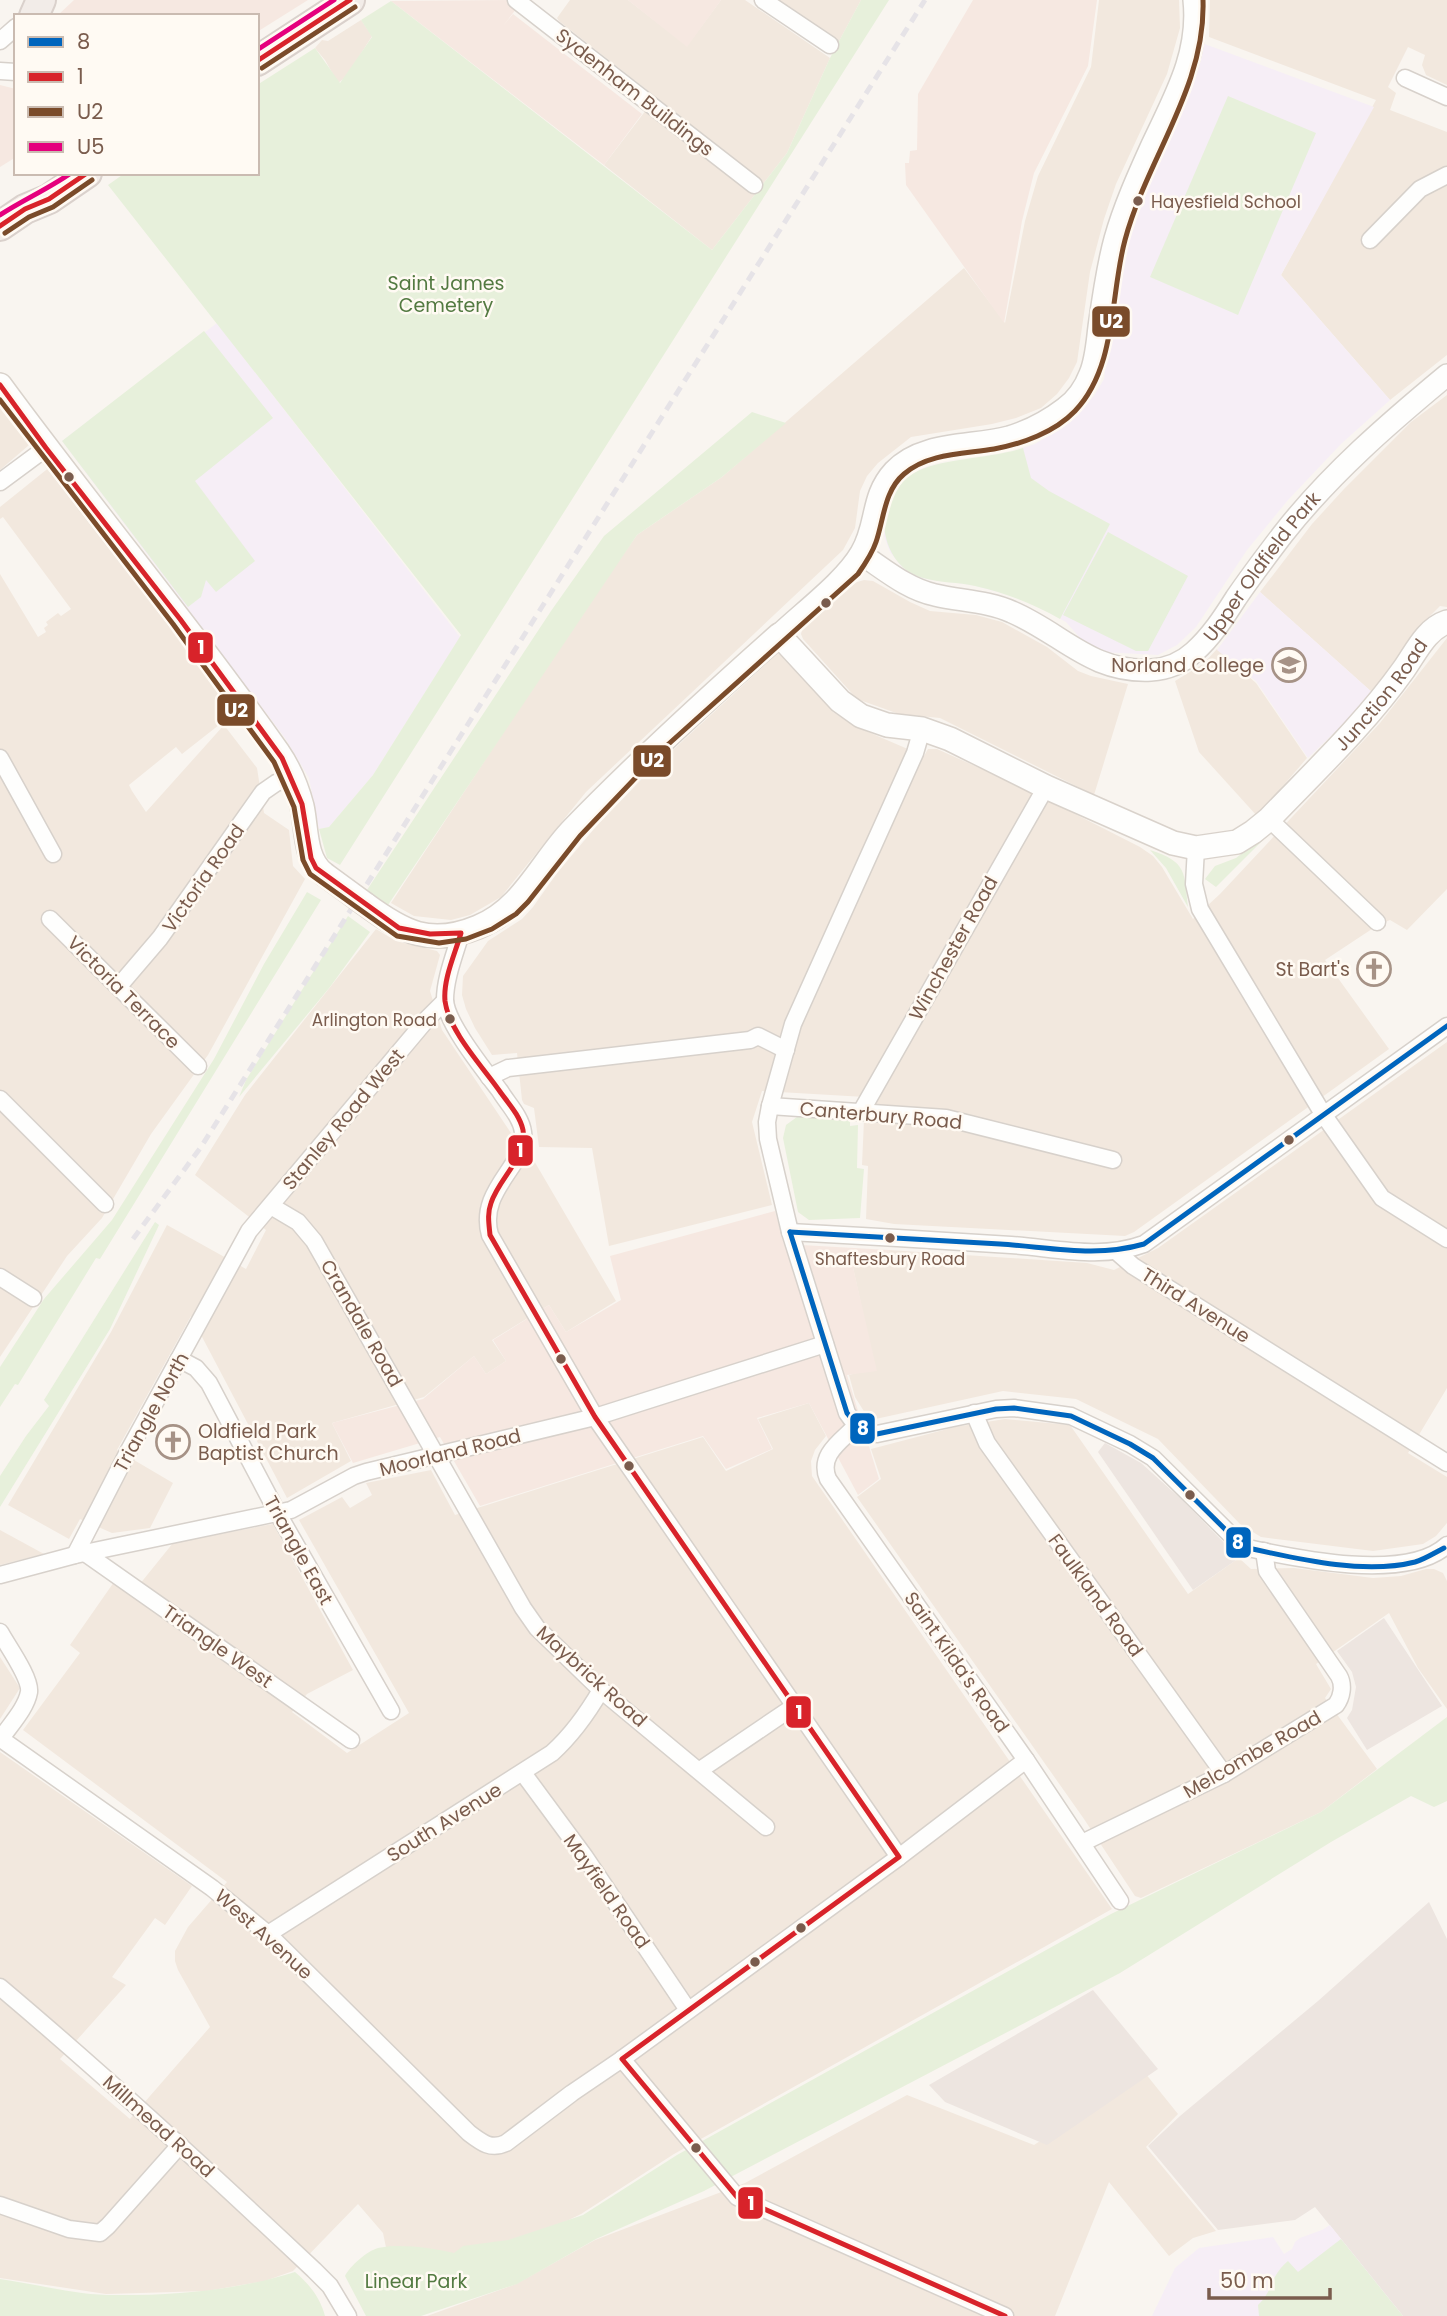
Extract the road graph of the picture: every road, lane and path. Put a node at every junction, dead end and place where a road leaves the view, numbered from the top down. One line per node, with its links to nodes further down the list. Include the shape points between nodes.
1 (40, 0): 6 (street)
2 (350, 0): 10 (highway)
3 (763, 0): 9 (street)
4 (1195, 0): 24 (street, via 1189,62 1116,237 1094,358 1080,393 1038,426 1008,437 920,453 908,460 878,493)
5 (529, 3): 16 (street, Sydenham Buildings)
6 (28, 14)
7 (14, 29): 8 (street)
8 (0, 41)
9 (830, 45)
10 (259, 60)
11 (1405, 77): 12 (street)
12 (1447, 97)
13 (60, 175): 17 (highway)
14 (84, 175): 17 (highway)
15 (1447, 175): 19 (street, via 1420,189)
16 (754, 185)
17 (25, 209): 18 (highway)
18 (0, 226)
19 (1370, 240)
20 (1447, 376): 24 (street, Upper Oldfield Park, via 1345,465 1284,533 1196,651 1161,669 1133,670 1098,663 1033,621 1003,608 907,586)
21 (0, 385): 22 (main road)
22 (46, 448): 23 (street); 29 (main road, via 180,619)
23 (0, 482)
24 (861, 554): 26 (street)
25 (1447, 622): 31 (main road, Junction Road, via 1428,635 1363,720)
26 (779, 635): 27 (main road, Junction Road, via 840,701 861,716); 36 (main road, via 656,744 570,832 503,913)
27 (922, 729): 30 (main road, Junction Road, via 950,738); 40 (street)
28 (0, 758): 33 (street)
29 (292, 777): 36 (main road, bridge, via 316,868 399,928 437,936); 37 (street, Victoria Road, via 263,792 160,938)
30 (1046, 787): 32 (main road, Junction Road, via 1152,834); 45 (street, Winchester Road)
31 (1269, 819): 32 (main road, Junction Road, via 1237,842); 35 (street)
32 (1196, 848): 46 (street, via 1194,884 1200,909)
33 (53, 854)
34 (50, 919): 37 (street, Victoria Terrace)
35 (1377, 922)
36 (461, 933): 38 (street)
37 (119, 986): 41 (street, Victoria Terrace)
38 (445, 1002): 42 (street); 49 (street, Stanley Road West)
39 (1447, 1026): 46 (street)
40 (786, 1050): 42 (street, via 758,1036 508,1068); 44 (street)
41 (198, 1066)
42 (489, 1077): 58 (street, via 516,1115 524,1143 491,1201 490,1235)
43 (0, 1099): 48 (street)
44 (770, 1106): 45 (street, Canterbury Road); 50 (street, via 768,1139)
45 (862, 1110): 47 (street, Canterbury Road, via 964,1120)
46 (1323, 1114): 51 (street, via 1382,1198); 52 (street, via 1144,1244)
47 (1113, 1160)
48 (105, 1204)
49 (271, 1206): 56 (street, Triangle North, via 249,1231); 60 (street, Crandale Road, via 298,1222 314,1241)
50 (790, 1232): 52 (street); 55 (street)
51 (1447, 1238)
52 (1117, 1252): 61 (street, Third Avenue)
53 (0, 1277): 54 (street)
54 (33, 1298)
55 (825, 1344): 58 (street, Moorland Road); 59 (street, via 847,1413)
56 (179, 1359): 62 (street, Triangle East, via 204,1375); 65 (street, Triangle North)
57 (974, 1413): 59 (street, via 877,1434); 64 (street, via 1014,1408 1071,1416 1153,1458 1239,1543); 76 (street, Faulkland Road, via 987,1443)
58 (595, 1417): 60 (street, Moorland Road); 69 (street)
59 (856, 1426): 73 (street, Saint Kilda's Road, via 826,1459 828,1479)
60 (437, 1455): 62 (street, Moorland Road, via 354,1476 302,1506); 68 (street, Maybrick Road, via 523,1608 537,1628)
61 (1447, 1463)
62 (277, 1512): 65 (street, Moorland Road); 70 (street, Triangle East)
63 (1446, 1548): 64 (street, via 1416,1562 1385,1567)
64 (1264, 1551): 76 (street, Melcombe Road, via 1267,1570 1339,1676 1342,1693 1336,1705)
65 (80, 1554): 66 (street); 72 (street, Triangle West)
66 (0, 1575)
67 (0, 1632): 71 (street, West Avenue, via 30,1689)
68 (601, 1690): 74 (street, Maybrick Road); 75 (street, South Avenue, via 568,1738)
69 (796, 1705): 74 (street); 79 (street)
70 (391, 1712)
71 (0, 1739): 81 (street, West Avenue, via 212,1888)
72 (351, 1740)
73 (1026, 1760): 78 (street, Saint Kilda's Road); 79 (street)
74 (700, 1770): 77 (street, Maybrick Road)
75 (523, 1773): 81 (street, South Avenue); 83 (street, Mayfield Road)
76 (1224, 1774): 78 (street, Melcombe Road)
77 (766, 1827)
78 (1082, 1843): 80 (street, Saint Kilda's Road)
79 (899, 1857): 83 (street)
80 (1120, 1901)
81 (268, 1934): 84 (street, West Avenue, via 486,2146 506,2143)
82 (0, 1987): 85 (street, Millmead Road)
83 (688, 2010): 84 (street)
84 (622, 2059): 88 (street, via 737,2197)
85 (180, 2145): 86 (street, via 100,2233 69,2230); 87 (street, Millmead Road, via 330,2286)
86 (0, 2205)
87 (348, 2316)
88 (1005, 2316)

